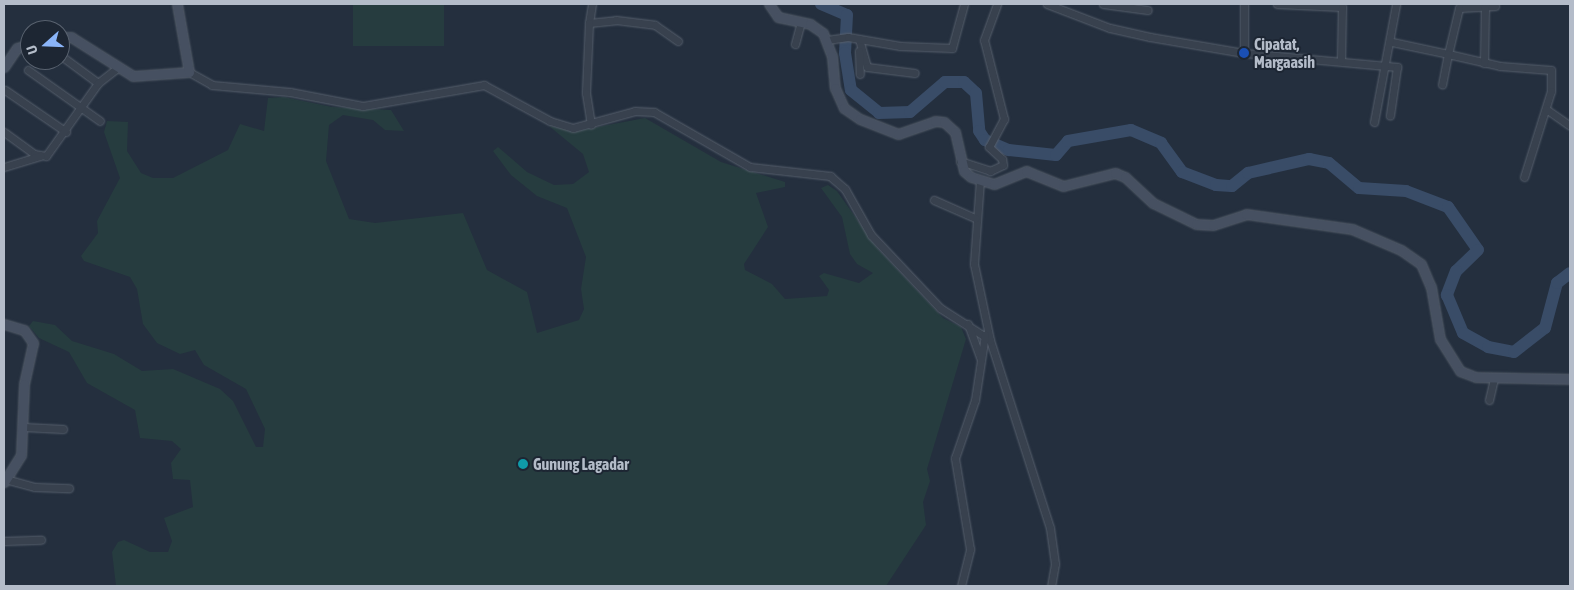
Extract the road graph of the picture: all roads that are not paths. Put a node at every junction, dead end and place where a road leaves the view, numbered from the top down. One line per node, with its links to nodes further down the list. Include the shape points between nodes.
1 (177, 4): 34 (street)
2 (592, 4): 15 (street)
3 (769, 4): 16 (street, via 778,17)
4 (964, 4): 19 (street, via 952,48)
5 (997, 4): 50 (street, via 984,40 1004,119 989,146 1002,158 1001,168 990,171)
6 (1047, 4): 13 (street)
7 (1103, 4): 14 (street)
8 (1244, 4): 25 (street)
9 (1278, 4): 27 (street, via 1342,7)
10 (1396, 4): 21 (street)
11 (1484, 5): 12 (street); 26 (street, via 1459,8); 29 (street)
12 (1495, 6)
13 (1067, 7): 25 (street, via 1118,30)
14 (1148, 10)
15 (589, 23): 20 (street, via 616,20 655,25); 45 (street, via 586,93)
16 (800, 26): 18 (street, via 814,26); 22 (street)
17 (70, 37): 32 (street)
18 (827, 40): 19 (street, via 845,37); 50 (street, via 834,88 844,108 860,120 898,134 934,121 944,122 955,132)
19 (859, 40): 24 (street)
20 (678, 41)
21 (1392, 42): 26 (street); 30 (street)
22 (795, 44)
23 (20, 47): 31 (street)
24 (859, 51): 35 (street, via 867,67 876,71); 36 (street)
25 (1244, 53): 27 (street)
26 (1448, 54): 29 (street); 38 (street)
27 (1341, 60): 30 (street)
28 (70, 62): 37 (street)
29 (1484, 63): 41 (street, via 1551,70)
30 (1386, 65): 42 (street, via 1399,69); 44 (street)
31 (4, 67)
32 (117, 68): 34 (street, via 146,78); 37 (street)
33 (28, 70): 40 (street)
34 (189, 72): 45 (street, via 212,85 290,92 363,106 484,85 550,121 577,128)
35 (915, 73)
36 (860, 74)
37 (98, 82): 40 (street)
38 (1442, 84)
39 (4, 90): 48 (street)
40 (82, 107): 43 (street); 48 (street)
41 (1546, 108): 46 (street); 52 (street)
42 (1390, 115)
43 (100, 121)
44 (1374, 122)
45 (591, 125): 57 (street, via 629,112 654,112 750,167 830,176 845,188 871,235 943,311)
46 (1570, 126)
47 (4, 132): 49 (street)
48 (66, 132): 49 (street, via 47,155)
49 (41, 156): 51 (street)
50 (960, 161): 53 (street, via 965,173)
51 (5, 169)
52 (1524, 177)
53 (979, 185): 55 (street); 60 (street, via 998,183 1026,171 1067,186 1115,173 1125,177 1153,203 1196,224 1262,214 1330,223 1367,234 1421,264 1431,287 1436,326 1453,364 1471,376)
54 (934, 200): 55 (street)
55 (975, 218): 58 (street, via 975,272)
56 (4, 324): 63 (street, via 24,330 32,341 24,384)
57 (968, 324): 58 (street); 59 (street)
58 (987, 338): 59 (street); 70 (street, via 1050,528 1055,564)
59 (982, 359): 69 (street, via 974,400 955,458 970,549)
60 (1494, 378): 61 (street); 62 (street)
61 (1570, 379)
62 (1489, 400)
63 (24, 427): 64 (street); 65 (street, via 22,455)
64 (63, 428)
65 (5, 481): 66 (street, via 36,487)
66 (69, 488)
67 (40, 540): 68 (street)
68 (4, 541)
69 (961, 586)
70 (1051, 586)

